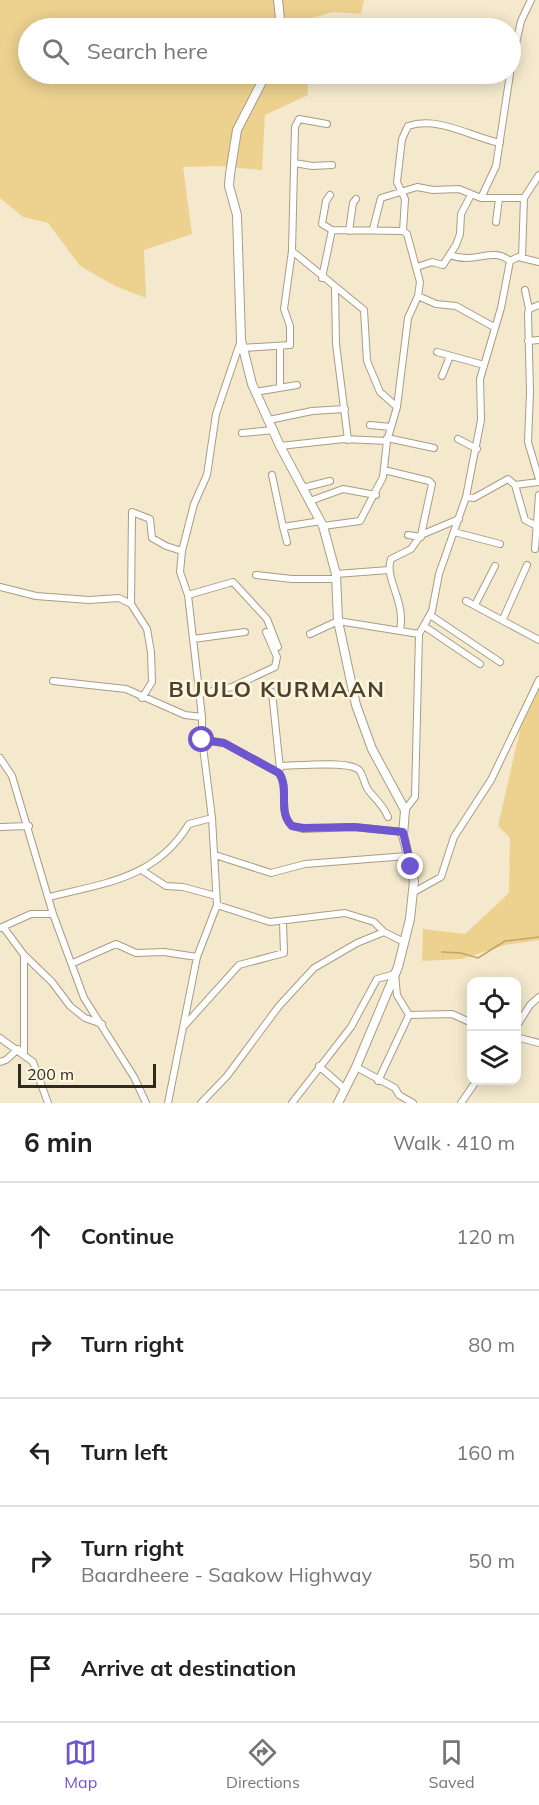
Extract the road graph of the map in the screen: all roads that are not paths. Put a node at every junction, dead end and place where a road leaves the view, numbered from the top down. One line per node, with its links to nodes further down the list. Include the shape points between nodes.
1 (278, 0): 3 (main road)
2 (531, 0): 4 (street)
3 (279, 18)
4 (521, 21)
5 (261, 84): 39 (main road, via 237,130 230,174 237,215)
6 (508, 84): 8 (street)
7 (327, 124): 9 (street, via 297,120)
8 (500, 143): 12 (street, via 455,127 408,126 402,139 397,177); 15 (street)
9 (295, 163): 10 (street); 24 (street)
10 (332, 165)
11 (539, 175): 16 (street)
12 (403, 191): 14 (street, via 410,187 450,189); 20 (street, via 381,198); 23 (street)
13 (330, 195): 21 (street, via 322,224)
14 (471, 195): 15 (street); 25 (street, via 461,214 460,234)
15 (481, 198): 18 (street)
16 (524, 198): 18 (street); 26 (street)
17 (356, 199): 22 (street)
18 (499, 199): 19 (street)
19 (496, 222)
20 (373, 229): 22 (street); 23 (street)
21 (332, 230): 22 (street); 30 (street)
22 (349, 231)
23 (403, 231): 29 (street)
24 (292, 251): 30 (street); 40 (street, via 284,309 291,343)
25 (450, 255): 27 (street, via 469,260 497,255); 29 (street, via 443,265 432,262)
26 (522, 258): 27 (street); 28 (street)
27 (510, 261): 36 (street)
28 (539, 262)
29 (417, 267): 33 (street)
30 (322, 278): 31 (street)
31 (335, 288): 50 (street, via 364,310 367,362 380,392); 51 (street, via 336,344)
32 (525, 290): 35 (street)
33 (418, 296): 36 (street, via 436,304 456,306); 50 (street, via 408,318)
34 (539, 305): 35 (street)
35 (529, 309): 38 (street)
36 (494, 327): 43 (street)
37 (539, 340): 38 (street)
38 (528, 341): 48 (street)
39 (242, 344): 40 (street); 47 (main road); 83 (street, via 216,414 207,475 194,504)
40 (280, 347): 46 (street)
41 (437, 352): 42 (street)
42 (450, 356): 43 (street); 44 (street)
43 (484, 365): 62 (street)
44 (442, 376)
45 (297, 385): 46 (street)
46 (280, 387): 47 (street)
47 (255, 392): 52 (main road)
48 (530, 392): 49 (street); 66 (street, via 528,442)
49 (539, 393)
50 (397, 407): 54 (street)
51 (345, 409): 52 (street); 58 (street)
52 (270, 420): 55 (main road)
53 (369, 425): 54 (street)
54 (391, 427): 59 (street)
55 (274, 430): 56 (street); 60 (main road)
56 (242, 434)
57 (458, 439): 62 (street)
58 (348, 440): 59 (street); 60 (street)
59 (387, 440): 61 (street); 63 (street)
60 (280, 446): 68 (main road)
61 (434, 448)
62 (477, 448): 71 (street)
63 (384, 470): 69 (street); 79 (street, via 432,484)
64 (272, 475): 76 (street)
65 (330, 481): 68 (street)
66 (539, 481): 67 (street)
67 (515, 485): 71 (street, via 508,479 474,498); 75 (street, via 525,520)
68 (302, 489): 72 (main road)
69 (376, 495): 72 (street, via 343,489); 74 (street, via 360,521)
70 (539, 495): 75 (street)
71 (466, 498): 73 (street)
72 (310, 501): 74 (main road)
73 (459, 519): 77 (street); 79 (street)
74 (322, 524): 76 (street); 88 (main road)
75 (537, 526): 82 (street)
76 (283, 527): 80 (street)
77 (454, 532): 81 (street); 94 (street)
78 (408, 535): 79 (street)
79 (421, 536): 86 (street, via 411,549 392,559)
80 (287, 542)
81 (500, 544)
82 (535, 549)
83 (182, 551): 90 (street, via 180,572); 92 (street, via 152,538 150,519 132,512)
84 (527, 565): 95 (street)
85 (495, 566): 93 (street)
86 (389, 570): 88 (street); 98 (street, via 402,607)
87 (256, 575): 88 (street)
88 (336, 577): 96 (main road)
89 (0, 587): 92 (street, via 36,596 119,598)
90 (188, 594): 103 (street); 105 (street, via 233,582 267,619)
91 (466, 601): 93 (street)
92 (131, 604): 112 (street, via 147,629 151,652 153,682)
93 (475, 605): 95 (street)
94 (430, 615): 97 (street); 106 (street)
95 (503, 618): 104 (street)
96 (338, 621): 98 (street); 101 (street); 117 (main road, via 365,734)
97 (424, 626): 102 (street); 107 (street)
98 (400, 630): 102 (street)
99 (245, 632): 103 (street)
100 (266, 632): 111 (street, via 277,657 275,667 232,687)
101 (310, 634)
102 (418, 634): 117 (street, via 415,797)
103 (193, 639): 111 (street)
104 (539, 640)
105 (278, 647)
106 (500, 662)
107 (480, 664)
108 (539, 680): 126 (street, via 491,780 454,837 441,877)
109 (53, 681): 112 (street, via 126,688)
110 (272, 692): 116 (street)
111 (199, 694): 113 (street)
112 (142, 698): 113 (street, via 185,716)
113 (202, 717): 114 (street)
114 (202, 740): 116 (street, via 224,743); 119 (street)
115 (0, 758): 120 (street, via 12,776)
116 (279, 770): 118 (street, via 334,765 355,768); 122 (street, via 284,813 292,826)
117 (405, 810): 122 (main road)
118 (388, 817)
119 (212, 818): 123 (street); 125 (street, via 189,824 177,844)
120 (29, 826): 121 (street); 128 (street)
121 (0, 827)
122 (403, 832): 124 (main road)
123 (215, 855): 124 (street, via 271,873 305,864); 127 (street)
124 (407, 856): 126 (main road)
125 (143, 871): 127 (street, via 166,886); 128 (street)
126 (414, 892): 134 (main road)
127 (216, 896): 129 (street)
128 (50, 897): 130 (street)
129 (217, 905): 131 (street, via 270,922); 136 (street)
130 (53, 914): 132 (street, via 31,914); 137 (street)
131 (283, 922): 133 (street, via 345,913 374,922); 144 (street, via 284,953 239,965)
132 (2, 928): 135 (street)
133 (384, 932): 134 (street); 158 (street, via 314,968)
134 (404, 942): 138 (main road)
135 (24, 955): 143 (street, via 70,1006 85,1018); 148 (street)
136 (197, 957): 137 (street, via 136,952 116,944); 144 (street)
137 (73, 963): 143 (street, via 84,998)
138 (395, 974): 140 (street, via 397,995); 150 (street, via 377,979 351,1028); 151 (main road)
139 (539, 997): 141 (street)
140 (409, 1016): 142 (street, via 452,1014); 152 (street)
141 (521, 1020)
142 (467, 1021)
143 (102, 1024): 156 (street)
144 (184, 1027): 157 (street)
145 (0, 1038): 148 (street)
146 (521, 1038): 147 (street)
147 (539, 1043)
148 (21, 1051): 149 (street); 155 (street, via 33,1062)
149 (0, 1062)
150 (319, 1066): 154 (street); 159 (street)
151 (356, 1067): 152 (street); 154 (main road)
152 (378, 1081): 161 (street)
153 (474, 1085): 162 (street)
154 (345, 1089): 160 (main road)
155 (48, 1103)
156 (146, 1103)
157 (168, 1103)
158 (201, 1103)
159 (292, 1103)
160 (338, 1103)
161 (414, 1103)
162 (461, 1103)

